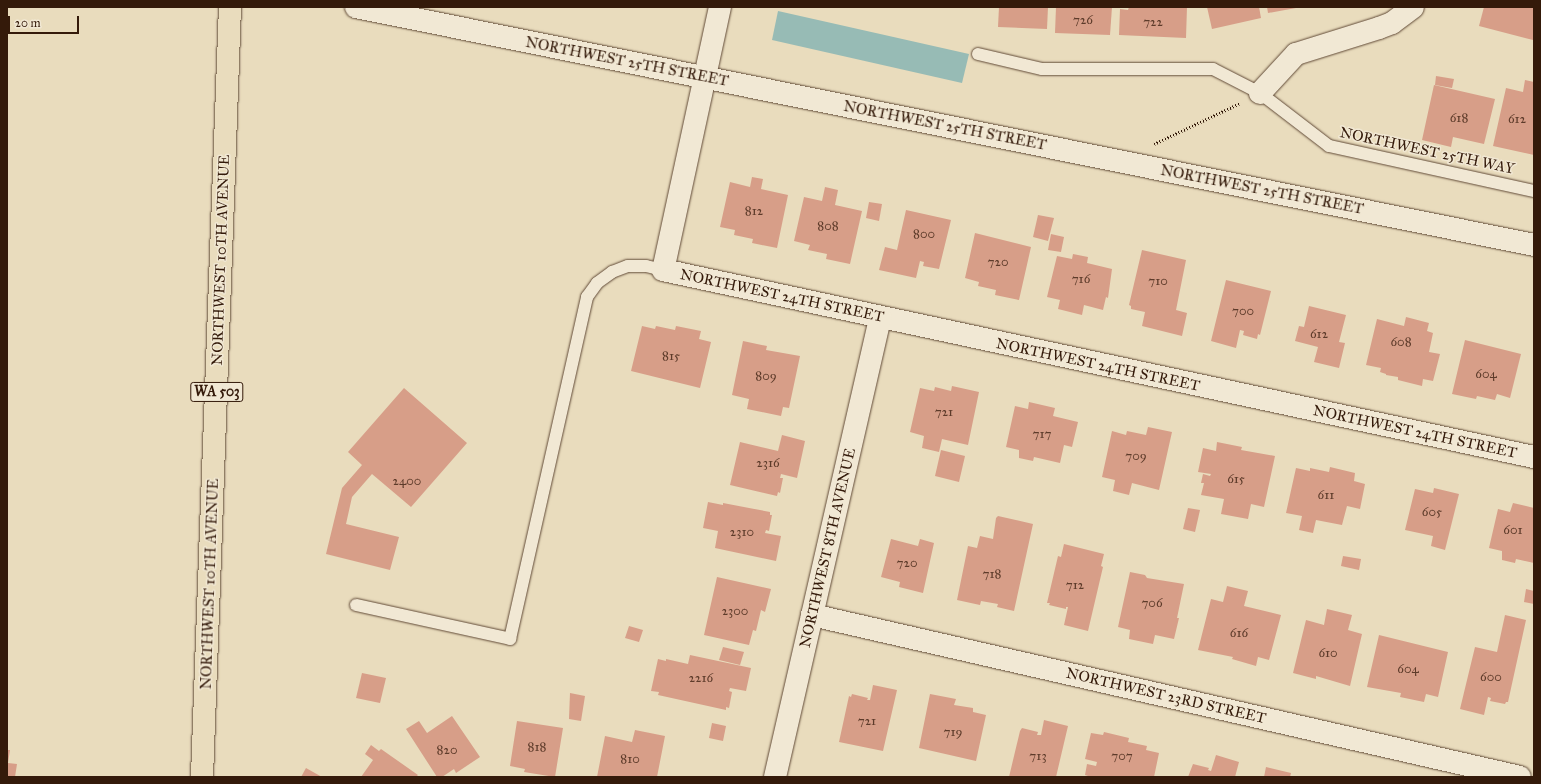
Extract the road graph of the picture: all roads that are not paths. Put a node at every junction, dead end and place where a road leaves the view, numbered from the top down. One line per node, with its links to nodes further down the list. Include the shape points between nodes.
1 (230, 7): 15 (main road, NORTHWEST 10TH AVENUE / WA 503)
2 (356, 7): 6 (street, NORTHWEST 25TH STREET)
3 (720, 7): 6 (street)
4 (1413, 7): 7 (street, via 1403,16 1379,28 1296,54)
5 (978, 54): 7 (lane, NORTHWEST 25TH WAY, via 1042,69 1213,68)
6 (704, 78): 9 (street, NORTHWEST 25TH STREET); 10 (street)
7 (1260, 94): 8 (lane, NORTHWEST 25TH WAY, via 1329,146)
8 (1534, 191)
9 (1534, 245)
10 (663, 270): 11 (street, NORTHWEST 24TH STREET); 13 (lane, via 646,266 623,268 612,272 597,283 587,297 510,639)
11 (880, 318): 12 (street, NORTHWEST 24TH STREET); 14 (street, NORTHWEST 8TH AVENUE)
12 (1534, 457)
13 (356, 604)
14 (812, 615): 16 (street, NORTHWEST 8TH AVENUE); 17 (street, NORTHWEST 23RD STREET)
15 (202, 777)
16 (775, 777)
17 (1520, 777)

